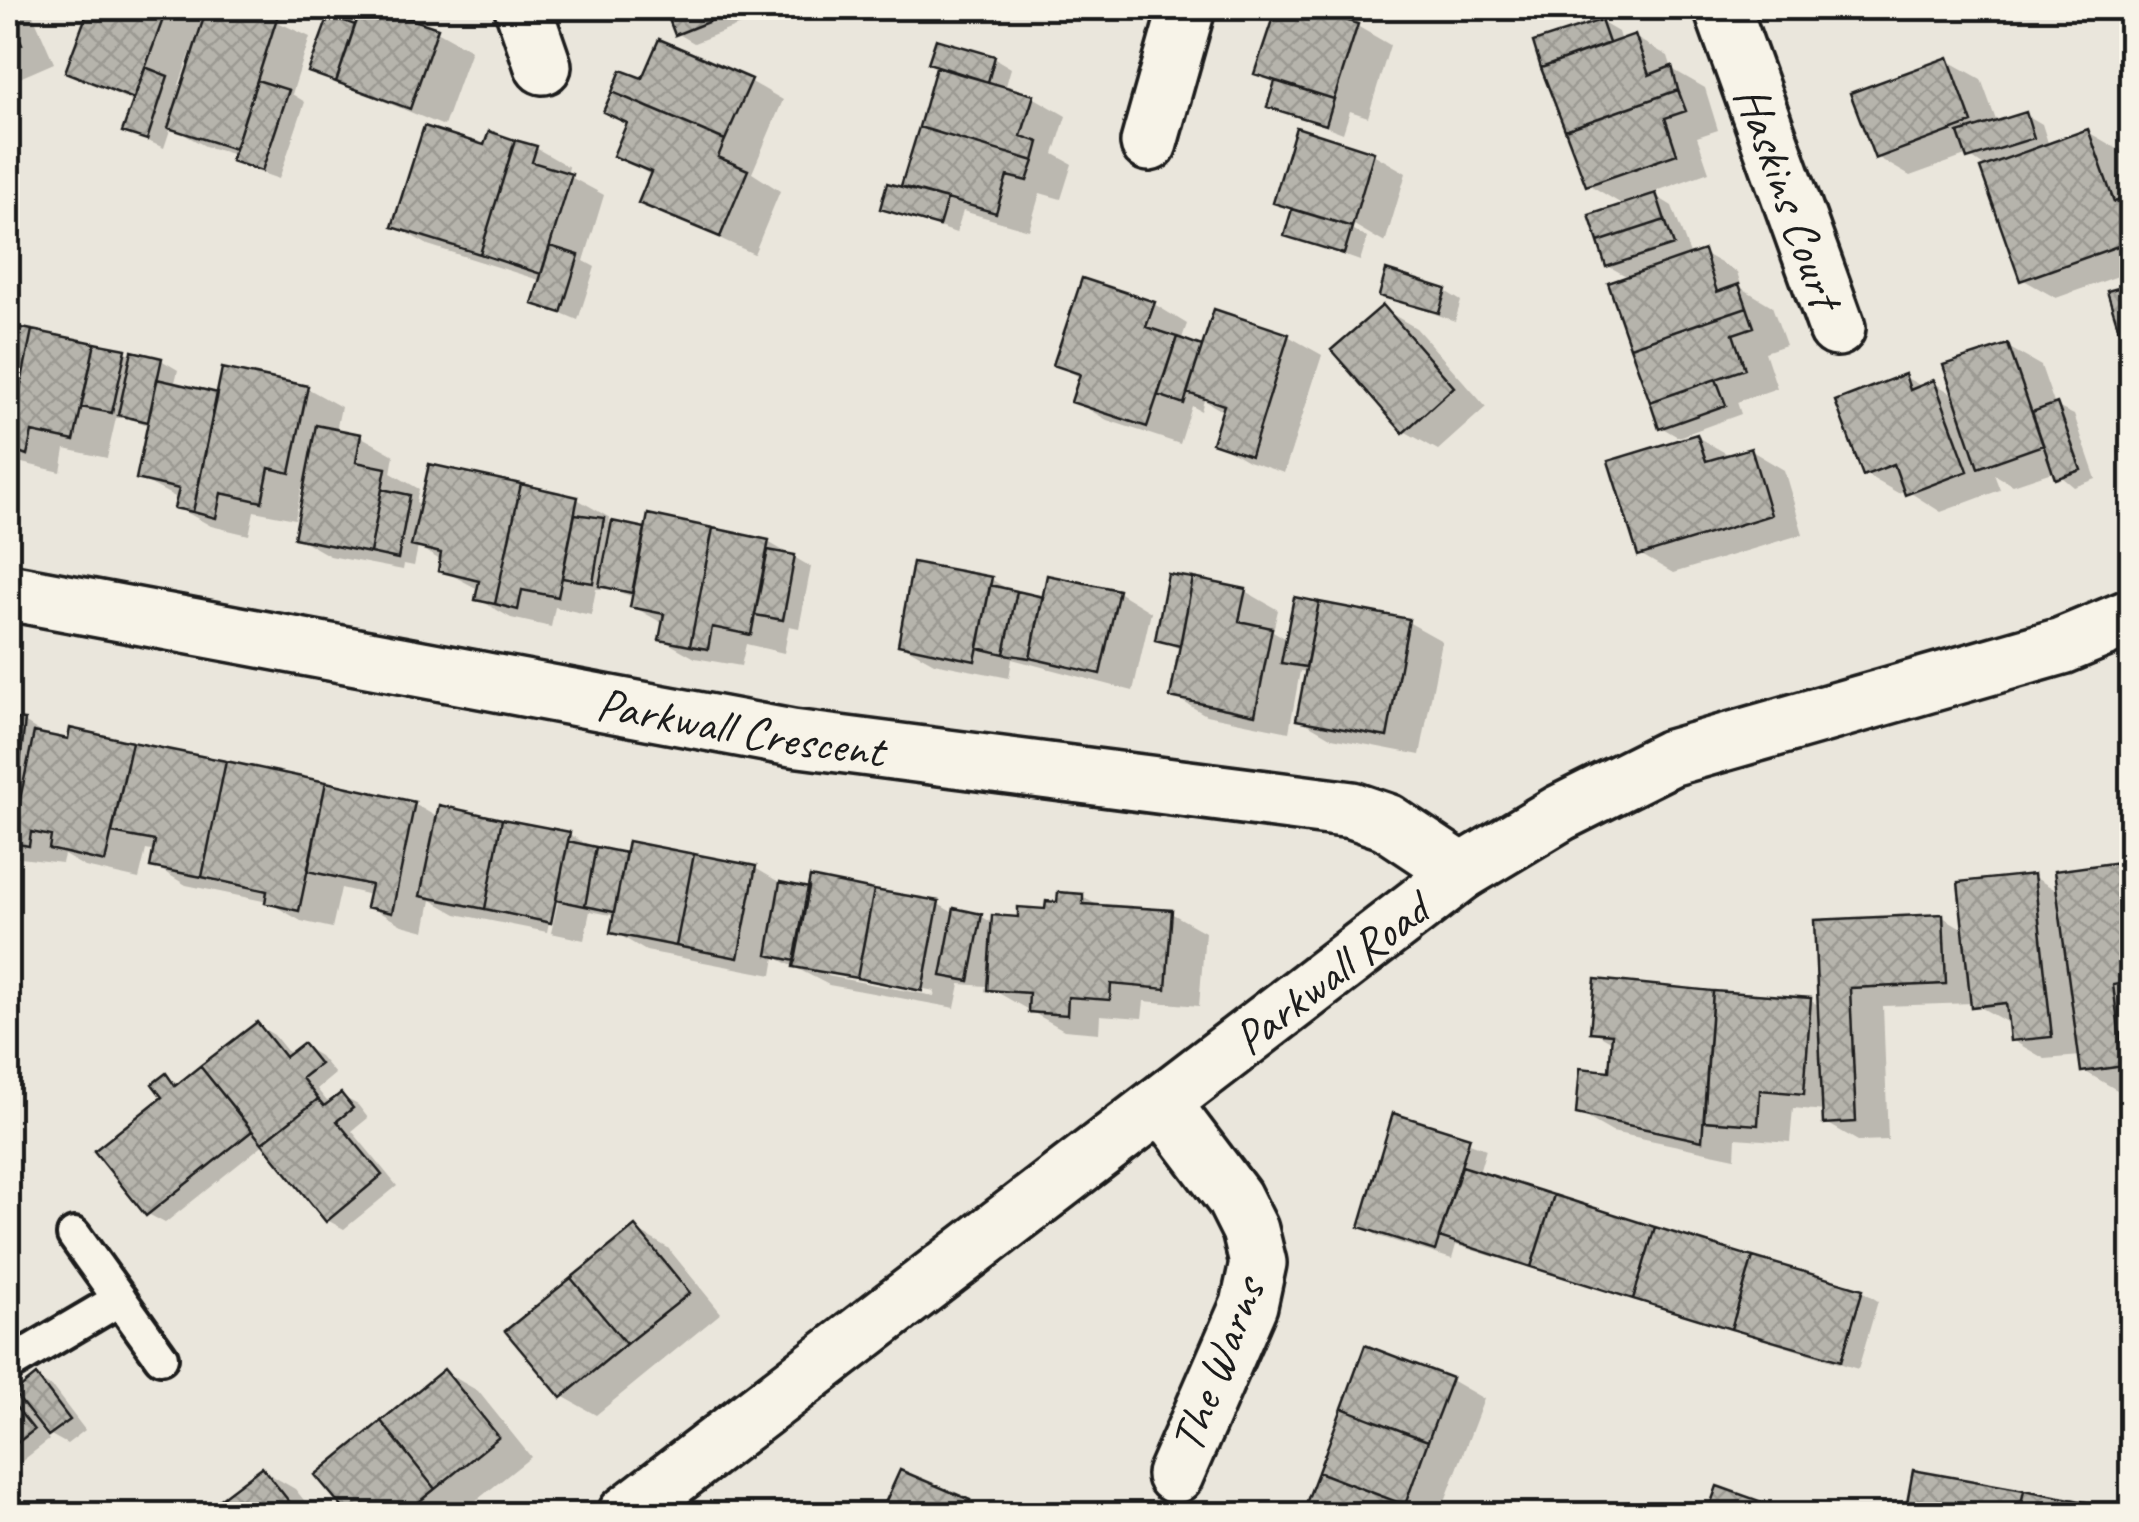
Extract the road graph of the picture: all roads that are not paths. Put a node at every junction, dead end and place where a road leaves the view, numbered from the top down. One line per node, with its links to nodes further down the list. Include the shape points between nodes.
1 (523, 8): 4 (street)
2 (1187, 8): 5 (street)
3 (1722, 8): 6 (street, Haskins Court)
4 (544, 66)
5 (1149, 143)
6 (1838, 328)
7 (8, 592): 9 (street, Parkwall Crescent, via 792,738 1352,810 1388,822)
8 (2132, 617): 9 (street, Parkwall Road, via 2062,646 1670,758)
9 (1462, 872): 10 (street, Parkwall Road)
10 (1163, 1104): 15 (street, The Warns, via 1234,1198 1258,1263 1248,1305); 16 (street, Parkwall Road)
11 (74, 1235): 12 (lane)
12 (120, 1300): 13 (lane); 14 (lane)
13 (161, 1357)
14 (8, 1365)
15 (1175, 1475)
16 (626, 1514)

